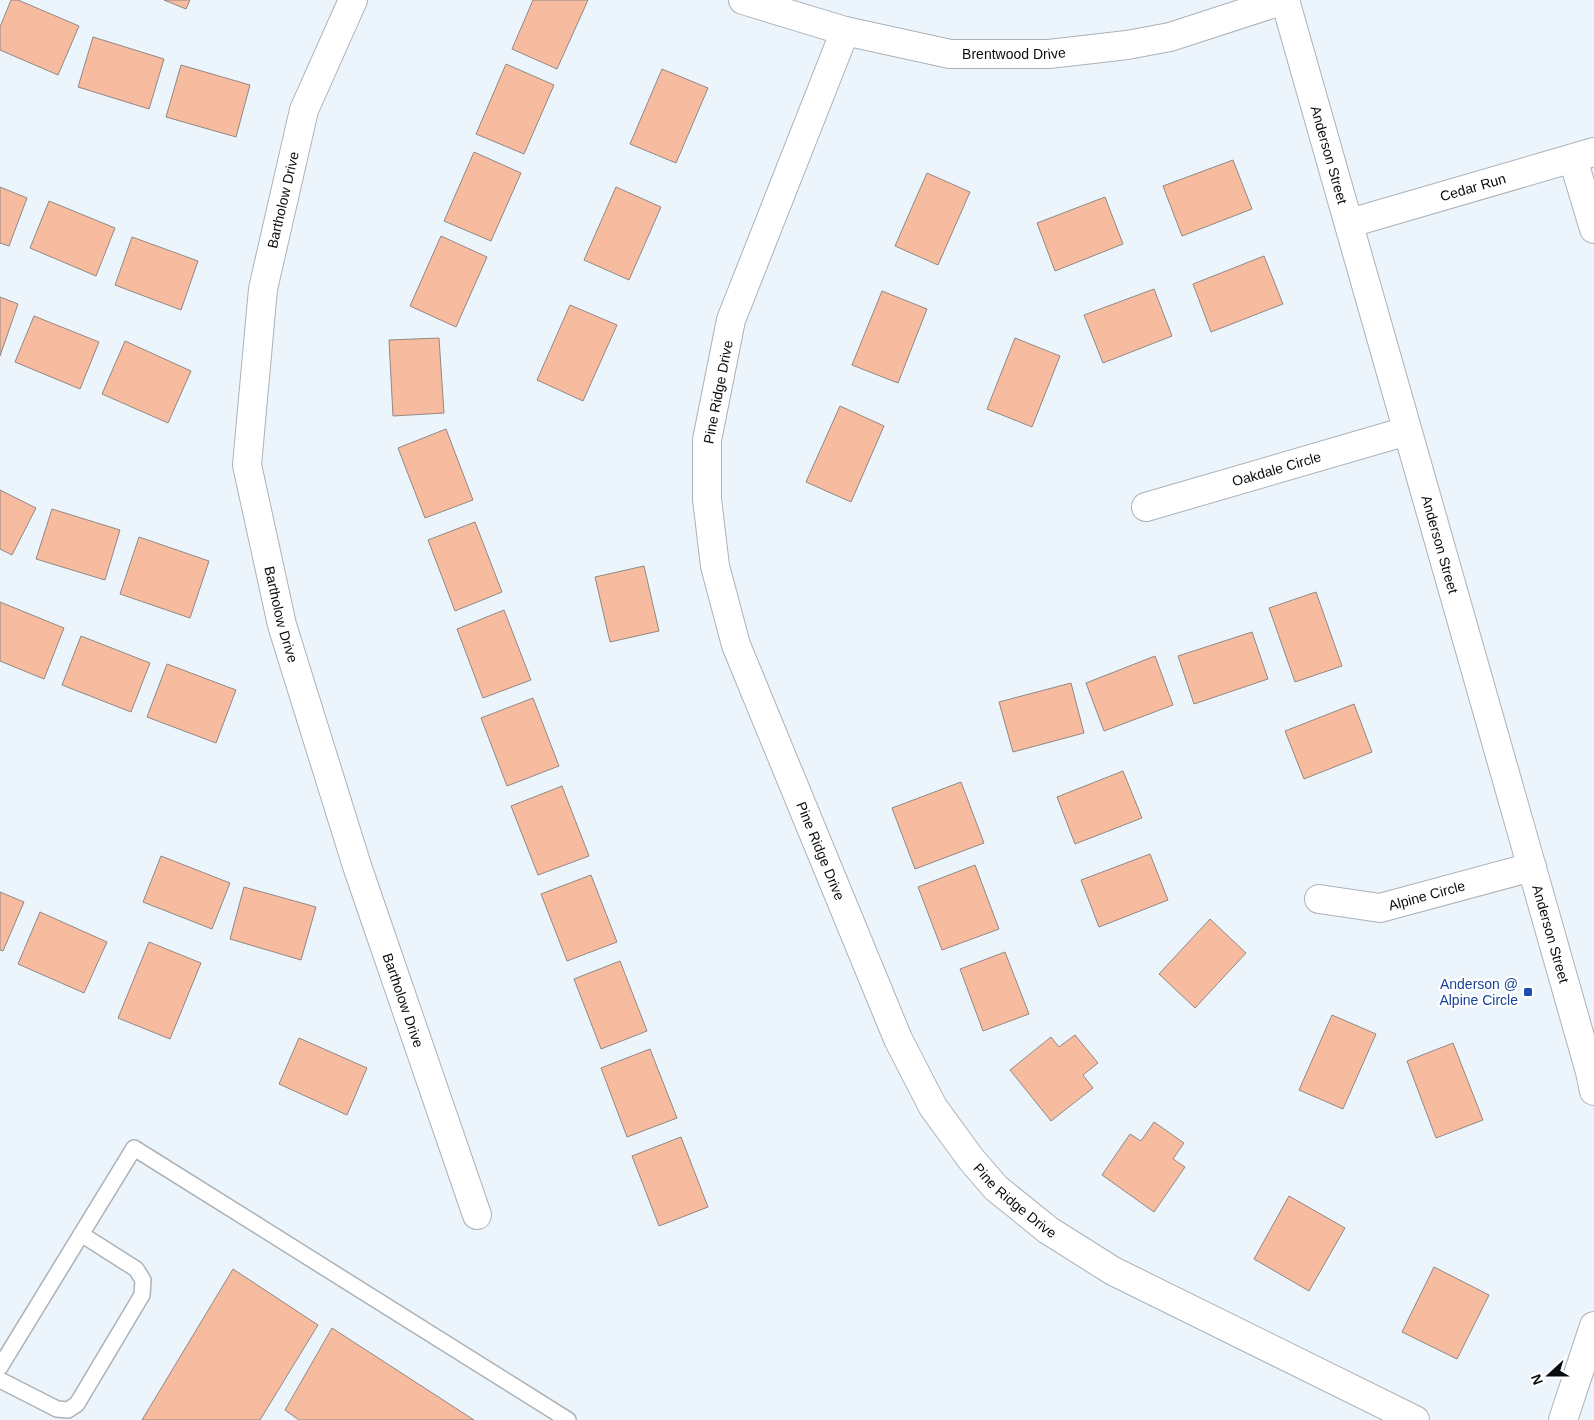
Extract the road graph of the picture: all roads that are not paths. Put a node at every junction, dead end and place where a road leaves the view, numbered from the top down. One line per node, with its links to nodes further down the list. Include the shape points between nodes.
1 (352, 0): 13 (street, Bartholow Drive, via 304,110 267,271 248,465 282,624 358,866)
2 (743, 0): 4 (street, Brentwood Drive)
3 (1284, 0): 4 (street, Brentwood Drive, via 1170,37 1049,54 950,54); 6 (street, Anderson Street)
4 (845, 31): 19 (street, Pine Ridge Drive, via 732,320 707,440 706,499 715,566 736,645 898,1039 933,1107 996,1188 1048,1230 1113,1271)
5 (1584, 156): 6 (street, Cedar Run); 7 (street)
6 (1350, 223): 8 (street, Anderson Street)
7 (1594, 229)
8 (1408, 430): 9 (street, Oakdale Circle); 10 (street, Anderson Street)
9 (1146, 507)
10 (1532, 867): 11 (street, Alpine Circle, via 1380,908); 12 (street, Anderson Street)
11 (1319, 899)
12 (1593, 1078)
13 (477, 1215)
14 (81, 1234): 16 (lane); 17 (lane, via 136,1269 143,1280 142,1295 77,1404 68,1410 57,1408); 18 (lane, via 134,1148)
15 (1594, 1326): 20 (street)
16 (0, 1367)
17 (0, 1380)
18 (568, 1420)
19 (1415, 1420)
20 (1563, 1420)

